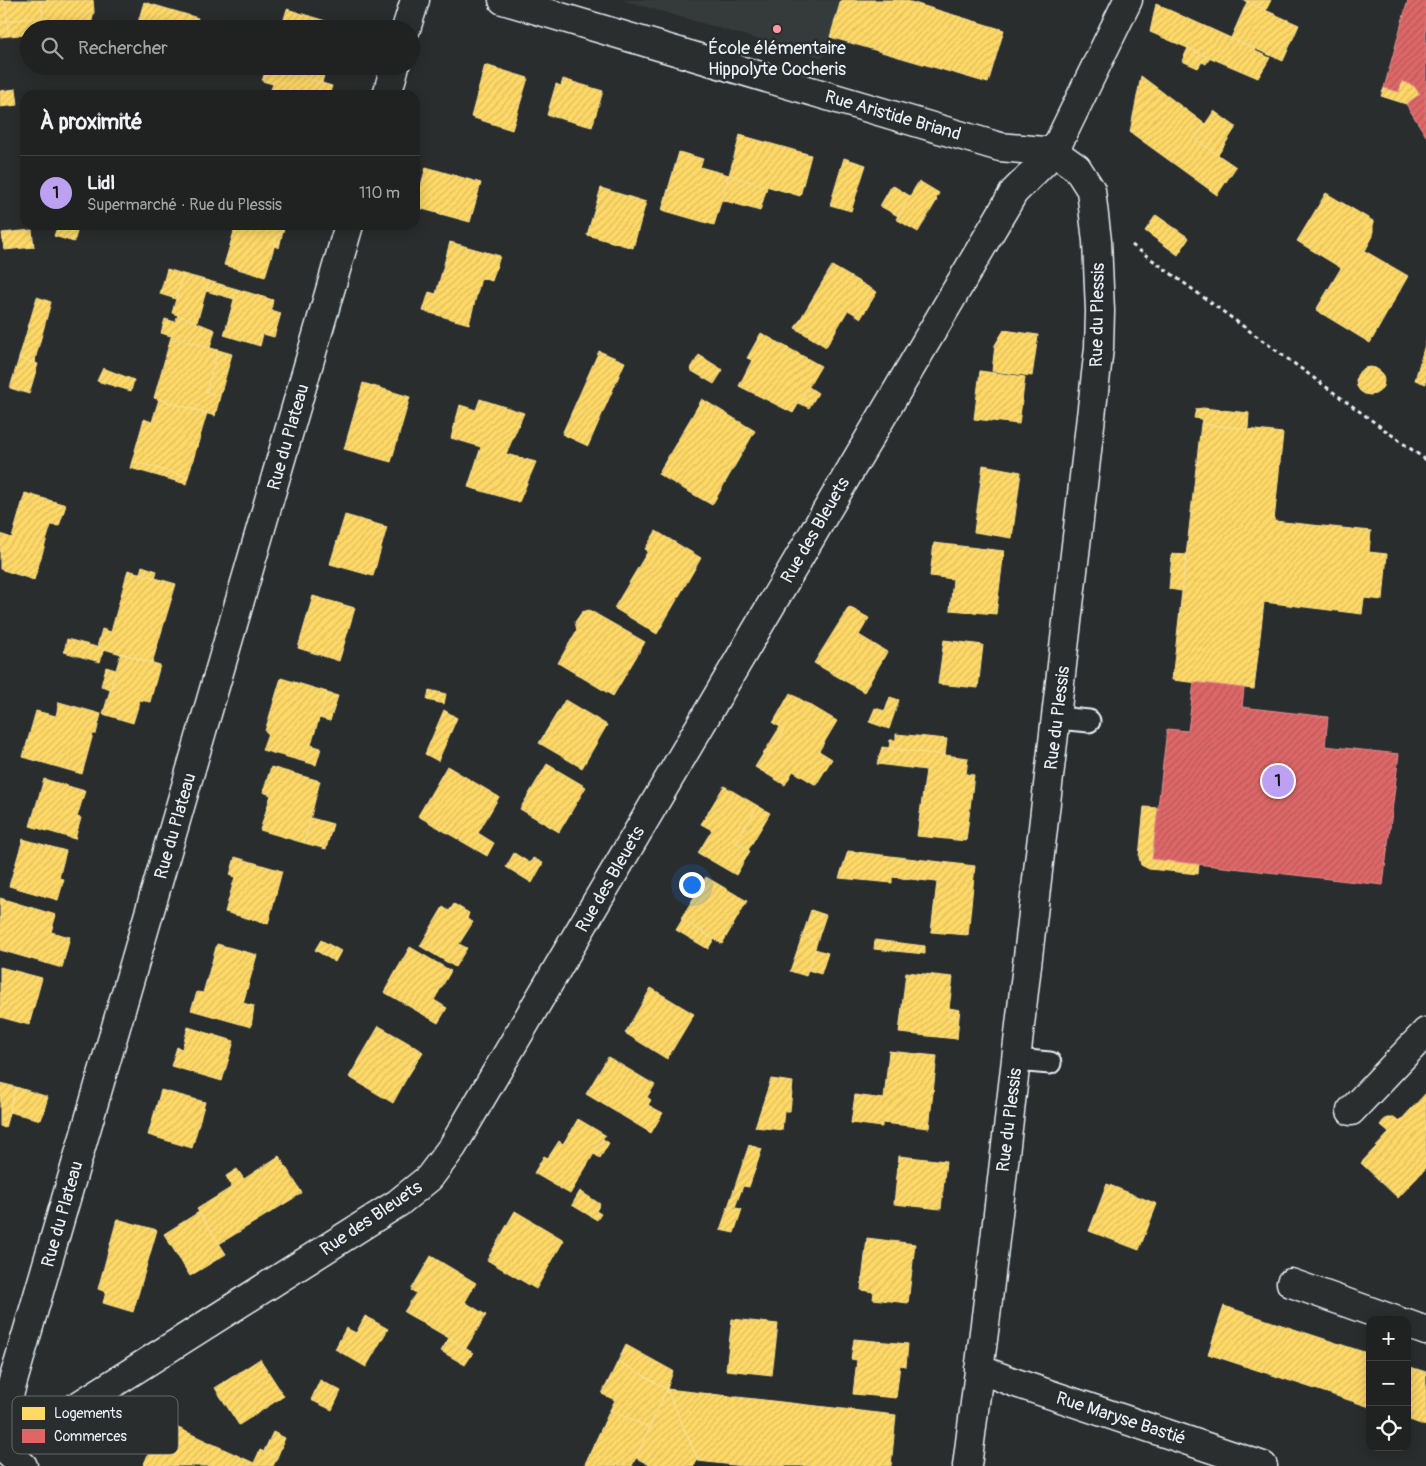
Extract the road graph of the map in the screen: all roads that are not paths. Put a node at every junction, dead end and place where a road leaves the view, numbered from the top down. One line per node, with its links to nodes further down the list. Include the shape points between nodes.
1 (415, 0): 4 (street)
2 (503, 0): 7 (street, Rue Aristide Briand, via 1000,147)
3 (1128, 0): 7 (street)
4 (409, 20)
5 (393, 75): 6 (street)
6 (389, 90)
7 (1054, 152): 9 (street, Rue du Plessis, via 1077,168 1091,190 1100,311 1099,348); 20 (street, Rue des Bleuets, via 1014,192 453,1146 429,1178 398,1203)
8 (348, 230): 21 (street, Rue du Plateau)
9 (1056, 718): 10 (lane); 12 (street, Rue du Plessis)
10 (1089, 721)
11 (1426, 1032): 14 (street)
12 (1016, 1060): 13 (lane); 19 (street, Rue du Plessis)
13 (1050, 1063)
14 (1351, 1111)
15 (1291, 1283): 16 (street)
16 (1383, 1316)
17 (1411, 1325): 18 (street)
18 (1426, 1331)
19 (979, 1369): 26 (street, Rue du Plessis); 27 (street, Rue Maryse Bastié)
20 (94, 1396)
21 (0, 1426)
22 (12, 1435): 23 (street, Rue des Bleuets)
23 (0, 1439)
24 (0, 1445): 25 (street)
25 (23, 1466)
26 (966, 1466)
27 (1263, 1466)

